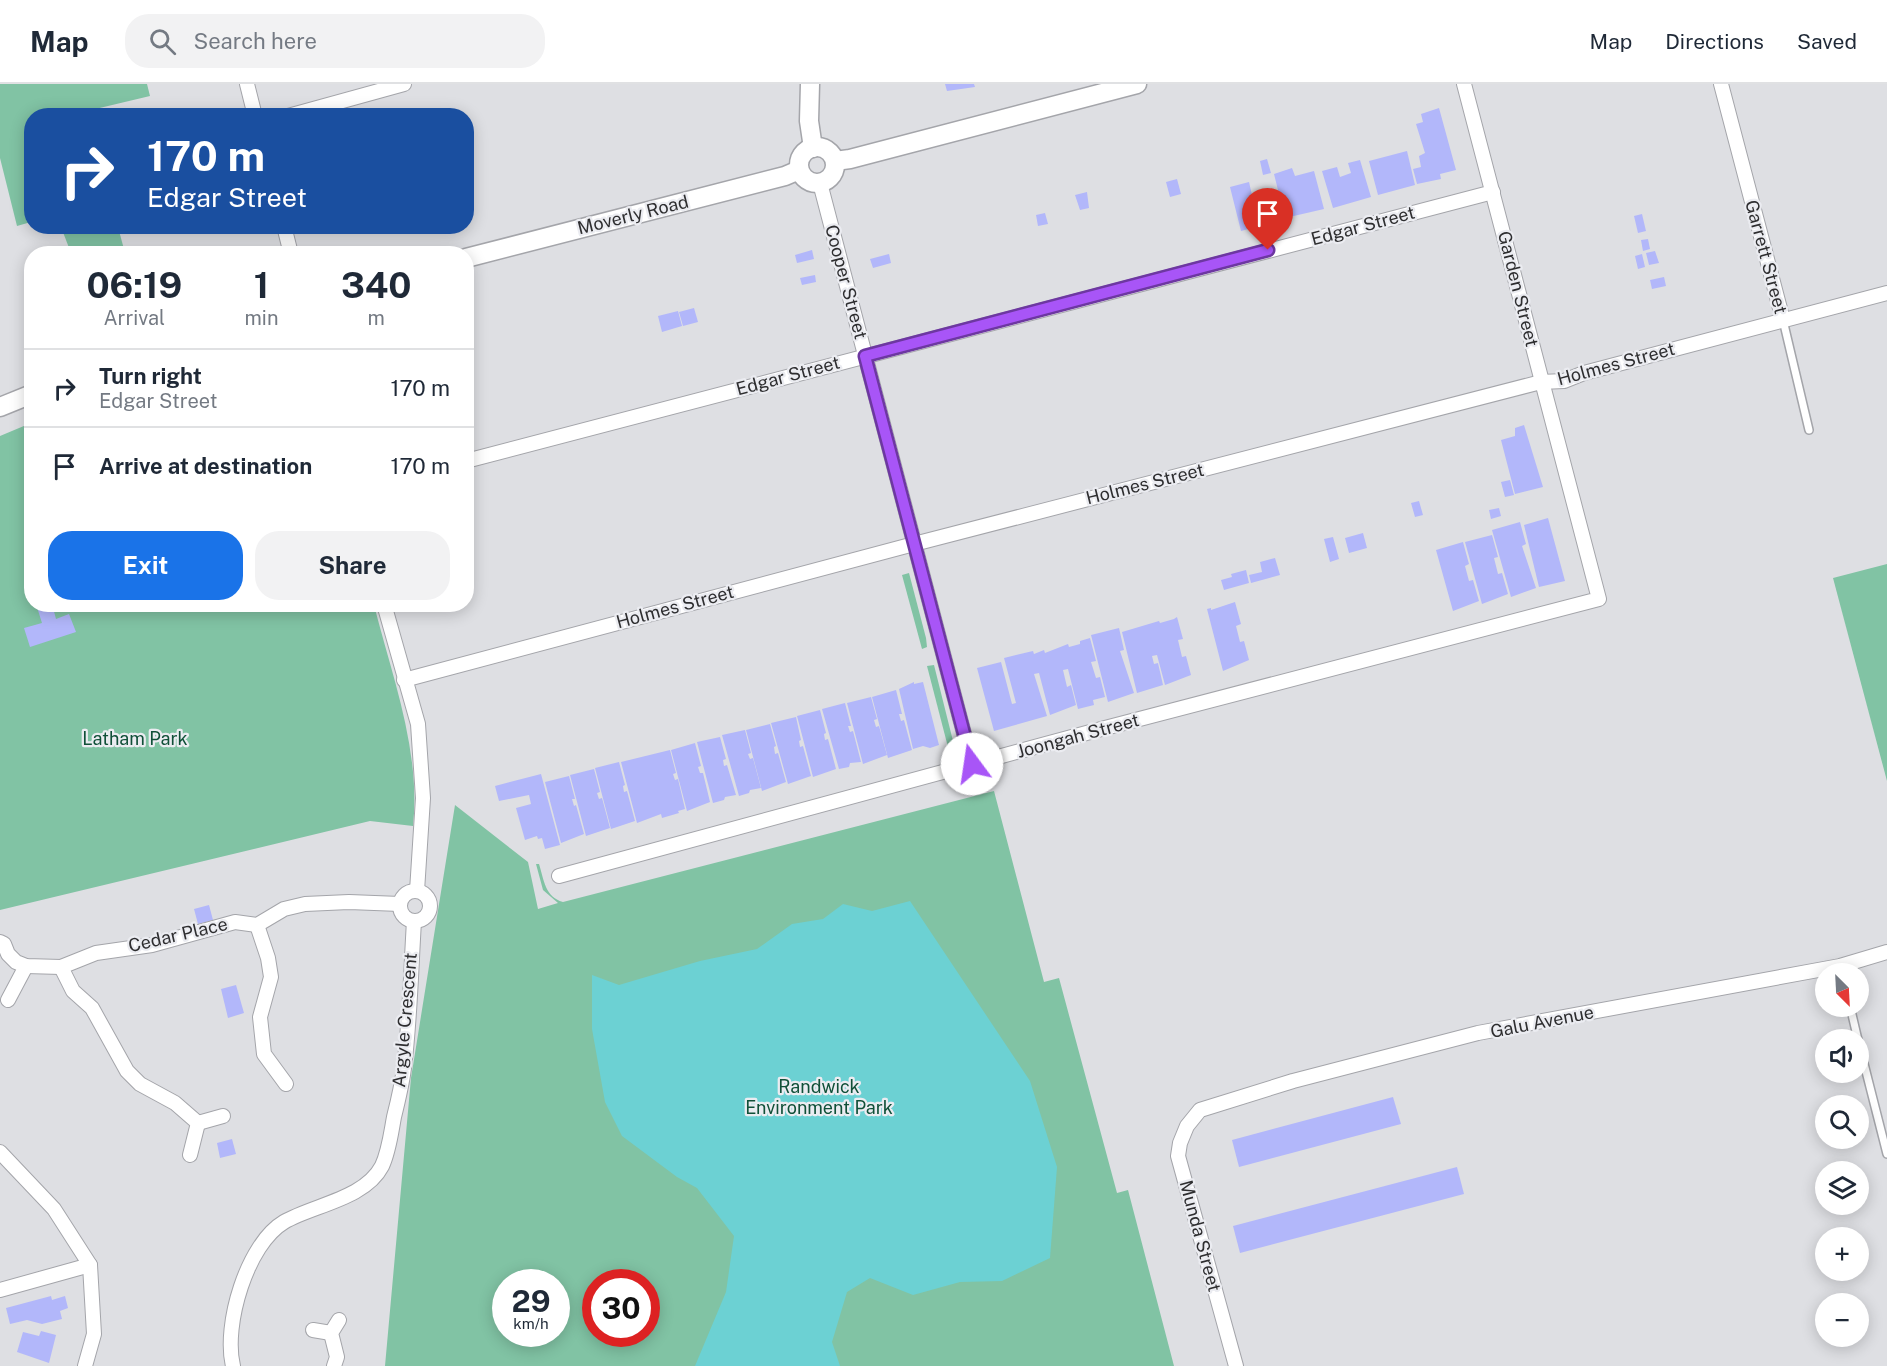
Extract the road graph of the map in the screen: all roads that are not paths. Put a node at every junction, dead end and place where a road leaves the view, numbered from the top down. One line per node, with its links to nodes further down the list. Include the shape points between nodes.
1 (247, 84): 7 (street)
2 (404, 84): 8 (street)
3 (810, 84): 9 (street, via 808,121)
4 (1137, 84): 10 (street)
5 (1464, 84): 13 (street, Garden Street)
6 (1721, 84): 16 (street, Garrett Street)
7 (253, 108)
8 (317, 108)
9 (813, 148): 10 (street, via 829,151); 11 (street, via 803,154)
10 (835, 160): 12 (street, via 833,175)
11 (800, 170): 12 (street, via 810,182); 14 (street, Moverly Road)
12 (820, 183): 17 (street, Cooper Street)
13 (1493, 192): 17 (street, Edgar Street); 18 (street, Garden Street)
14 (474, 256)
15 (1887, 293): 16 (street, Holmes Street)
16 (1783, 320): 18 (street, Holmes Street, via 1564,381); 21 (lane, Garrett Street)
17 (865, 356): 22 (street, Edgar Street); 23 (street, Cooper Street)
18 (1541, 382): 23 (street, Holmes Street); 24 (street, Garden Street)
19 (24, 397): 20 (street)
20 (0, 407)
21 (1809, 430)
22 (474, 459)
23 (914, 544): 26 (street, Holmes Street); 27 (street, Cooper Street)
24 (1599, 599): 27 (street, Joongah Street)
25 (386, 612): 26 (street)
26 (404, 680): 29 (street, via 418,724 422,765 423,827)
27 (972, 764): 28 (street, Joongah Street)
28 (559, 876)
29 (417, 891): 30 (street, via 408,892); 31 (street, via 427,897 430,908 425,918)
30 (400, 904): 31 (street, via 403,916); 32 (street, via 305,904 284,909)
31 (414, 921): 55 (street, Argyle Crescent, via 404,1068 387,1155 365,1184 328,1205 284,1222 265,1238 239,1295 231,1332)
32 (257, 925): 37 (street, Cedar Place, via 235,922 152,945 96,953); 41 (street, via 271,977 260,1017 264,1054)
33 (0, 942): 36 (street, via 16,962)
34 (1887, 952): 35 (street, Galu Avenue)
35 (1859, 963)
36 (26, 966): 37 (street, Cedar Place); 39 (street)
37 (61, 967): 44 (street, via 73,991 92,1008 127,1071)
38 (1815, 975): 42 (street, Galu Avenue, via 1478,1034 1305,1078)
39 (8, 1000)
40 (1869, 1081): 45 (lane)
41 (286, 1084)
42 (1200, 1110): 57 (street, Munda Street, via 1187,1126 1178,1156)
43 (223, 1116): 44 (street)
44 (198, 1123): 48 (street)
45 (1885, 1140): 47 (lane)
46 (0, 1152): 49 (street, via 54,1209)
47 (1887, 1154)
48 (190, 1155)
49 (90, 1265): 50 (street); 54 (street, via 94,1334)
50 (0, 1290)
51 (339, 1320): 53 (street)
52 (313, 1330): 53 (street)
53 (331, 1333): 56 (street, via 338,1357)
54 (85, 1366)
55 (233, 1366)
56 (334, 1366)
57 (1236, 1366)

